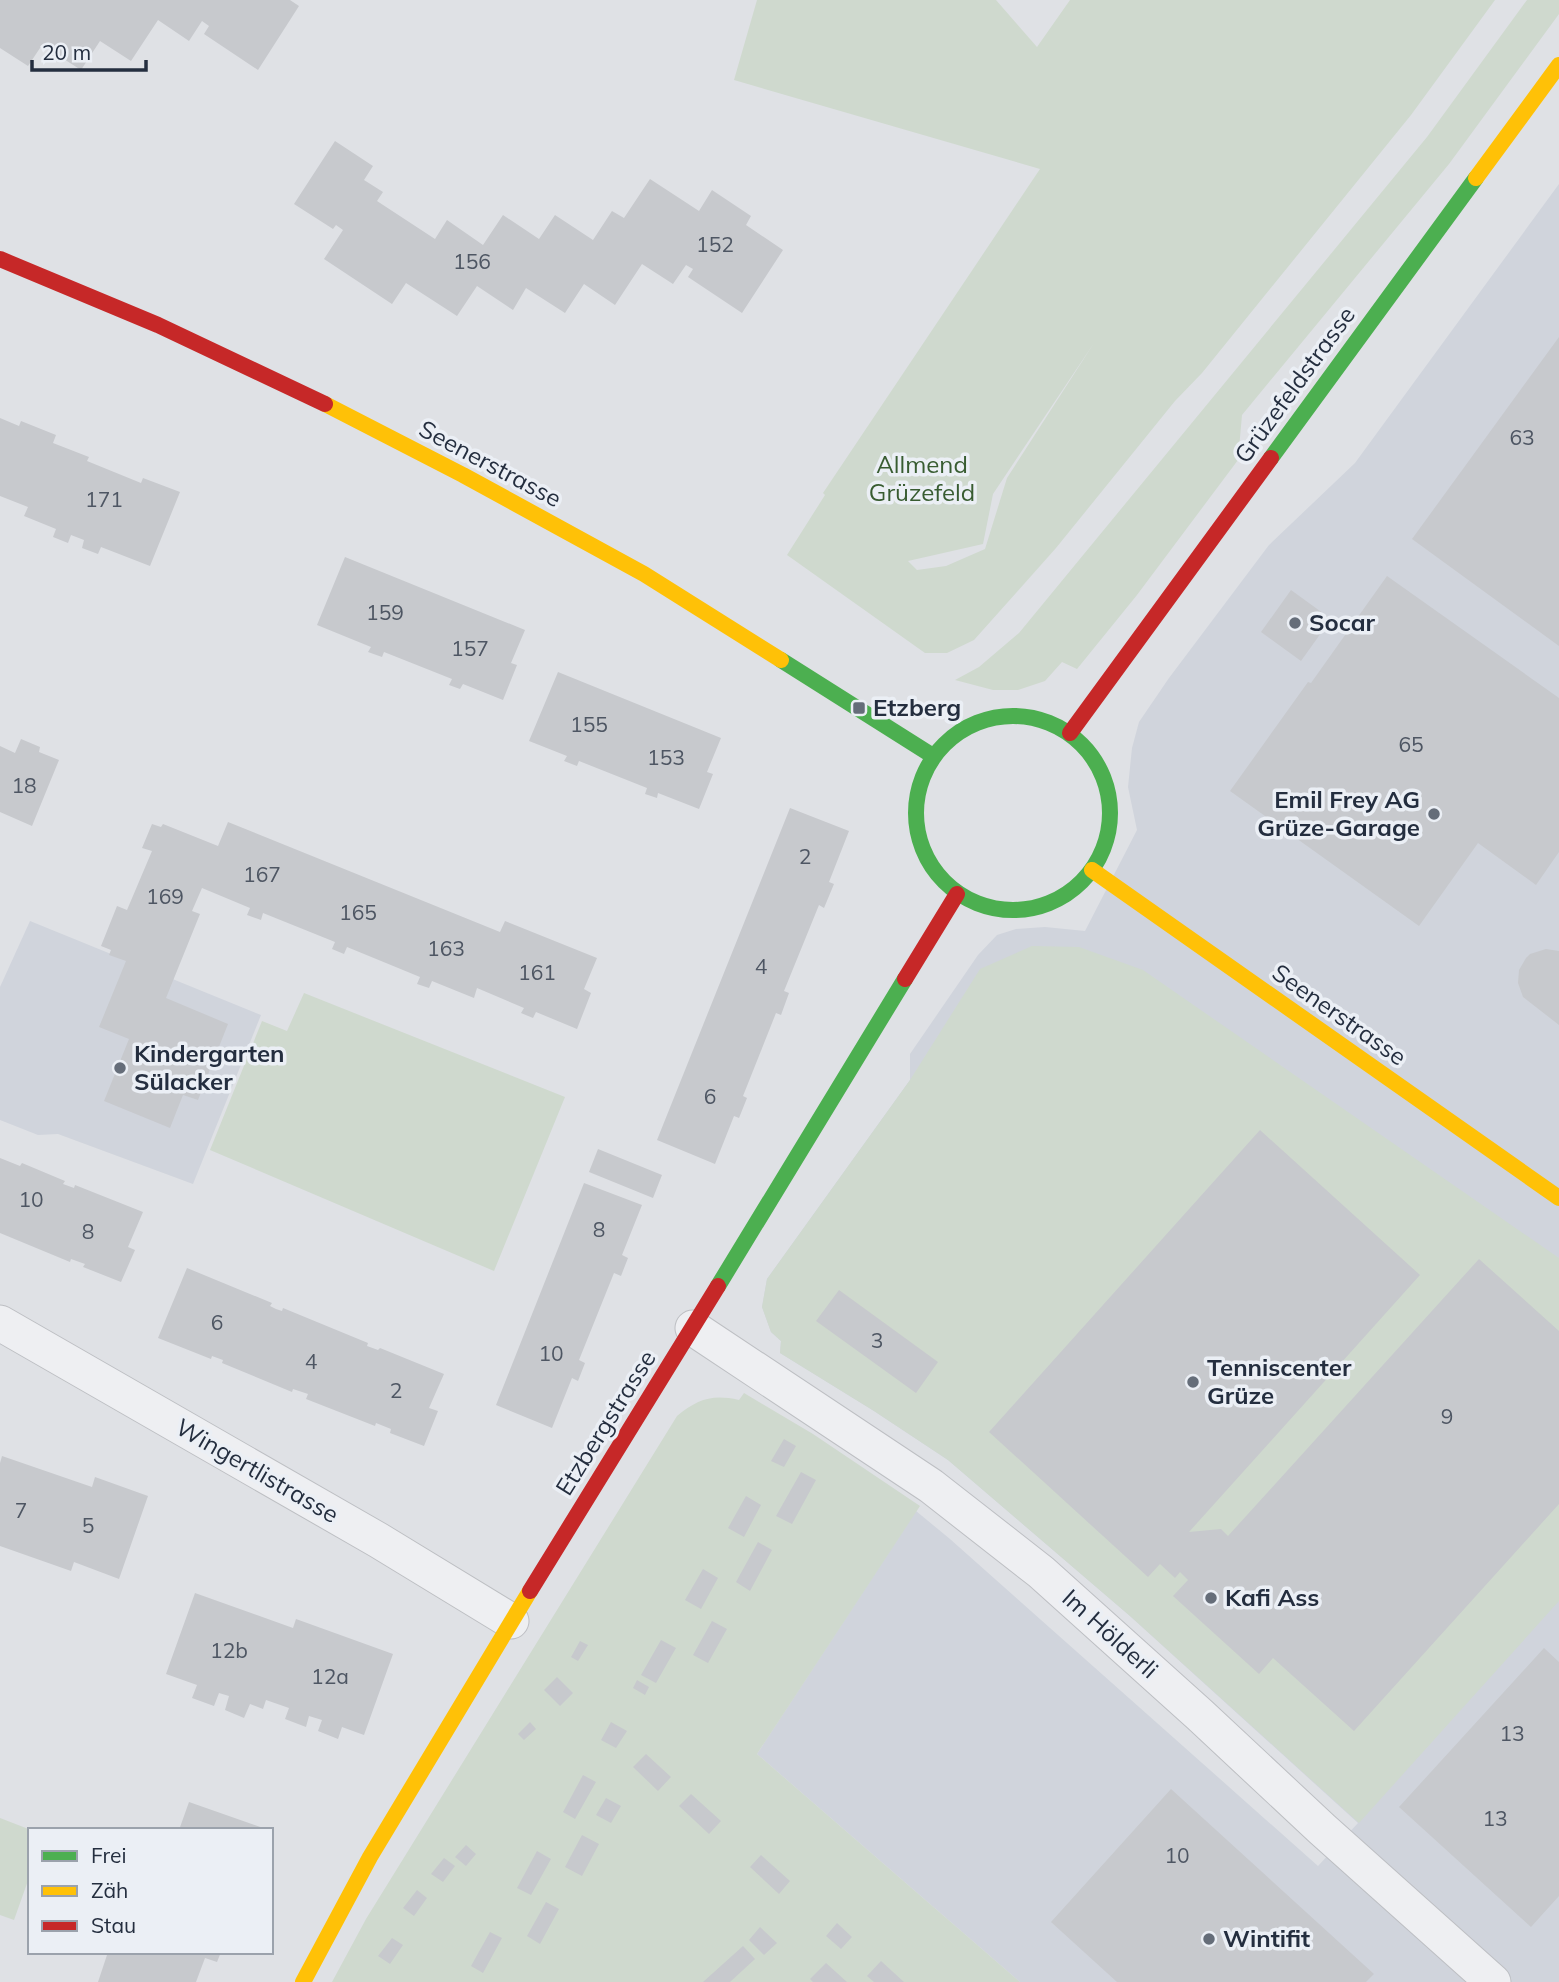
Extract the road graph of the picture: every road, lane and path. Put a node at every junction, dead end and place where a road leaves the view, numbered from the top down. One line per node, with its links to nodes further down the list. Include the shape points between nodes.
1 (1559, 65): 3 (main road, Grüzefeldstrasse)
2 (0, 259): 4 (main road, Seenerstrasse, via 158,325 463,475 644,573)
3 (1070, 733): 4 (main road, via 1042,720 1012,715 982,720 955,734); 5 (main road, via 1091,755 1105,782 1109,803 1106,843)
4 (933, 756): 6 (main road, via 919,785 915,817 921,849 938,877)
5 (1092, 870): 6 (main road, via 1070,893 1042,907 1010,911 979,906); 7 (main road, Seenerstrasse)
6 (957, 894): 9 (main road, Etzbergstrasse)
7 (1559, 1198)
8 (0, 1323): 10 (street, Wingertlistrasse)
9 (693, 1328): 10 (main road, Etzbergstrasse); 12 (street, Im Hölderli, via 932,1486 1041,1572)
10 (512, 1621): 11 (main road, Etzbergstrasse, via 370,1857)
11 (303, 1982)
12 (1493, 1982)

